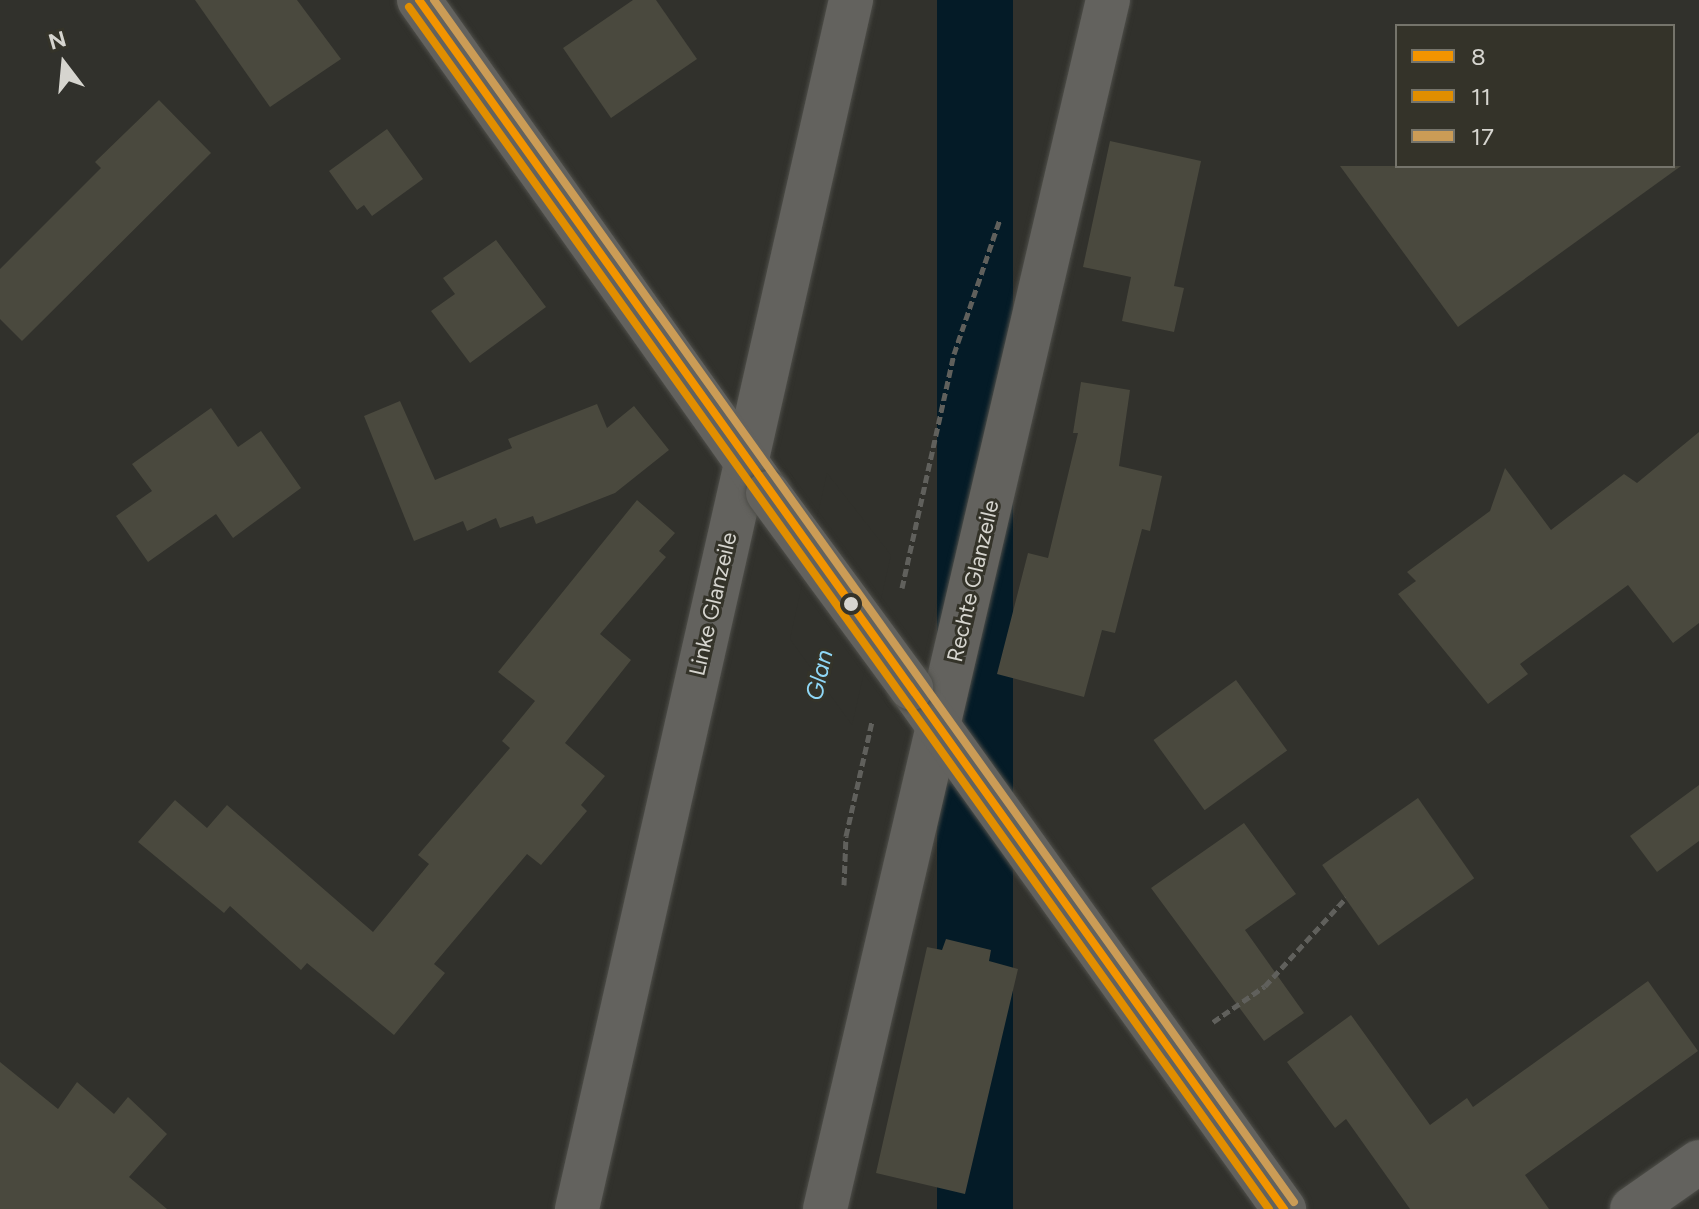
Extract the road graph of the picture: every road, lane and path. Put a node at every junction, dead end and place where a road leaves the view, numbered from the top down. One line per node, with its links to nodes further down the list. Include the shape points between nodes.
1 (419, 0): 4 (street)
2 (851, 0): 4 (street, Linke Glanzeile)
3 (1108, 0): 5 (street, Rechte Glanzeile)
4 (757, 477): 5 (street, bridge); 9 (street, Linke Glanzeile)
5 (939, 725): 7 (street); 10 (street, Rechte Glanzeile)
6 (1346, 898): 7 (path, via 1265,986)
7 (1169, 1048): 11 (street)
8 (1699, 1162): 12 (street)
9 (577, 1209)
10 (825, 1209)
11 (1284, 1209)
12 (1632, 1209)

